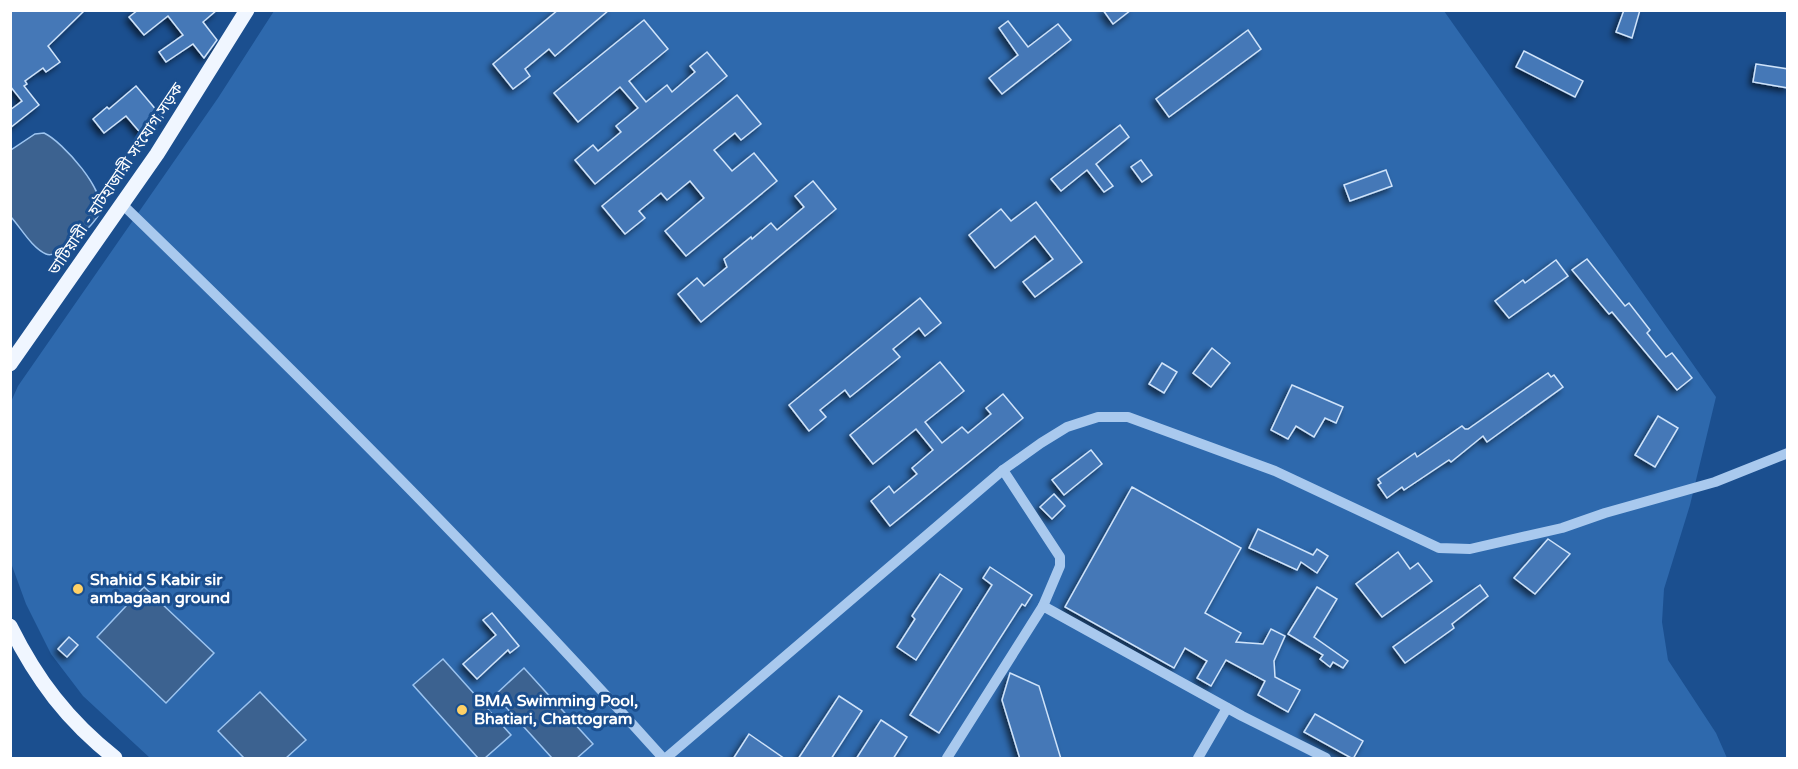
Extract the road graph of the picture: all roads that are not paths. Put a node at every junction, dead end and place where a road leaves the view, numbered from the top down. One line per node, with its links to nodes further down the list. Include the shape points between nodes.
1 (247, 10): 2 (main road, ভাটিয়ারী - হাটহাজারী সংযোগ সড়ক)
2 (122, 204): 3 (main road, ভাটিয়ারী - হাটহাজারী সংযোগ সড়ক); 10 (lane, via 386,462)
3 (10, 364)
4 (1788, 453): 5 (lane, via 1715,482 1562,528 1470,549 1439,548 1275,471 1128,417 1098,417 1067,427)
5 (1003, 470): 6 (lane, via 1060,557); 10 (lane)
6 (1043, 606): 8 (lane); 11 (lane)
7 (10, 626): 9 (main road, via 30,665 64,712)
8 (1227, 708): 12 (lane); 13 (lane)
9 (115, 759)
10 (665, 759)
11 (947, 759)
12 (1198, 759)
13 (1326, 759)

